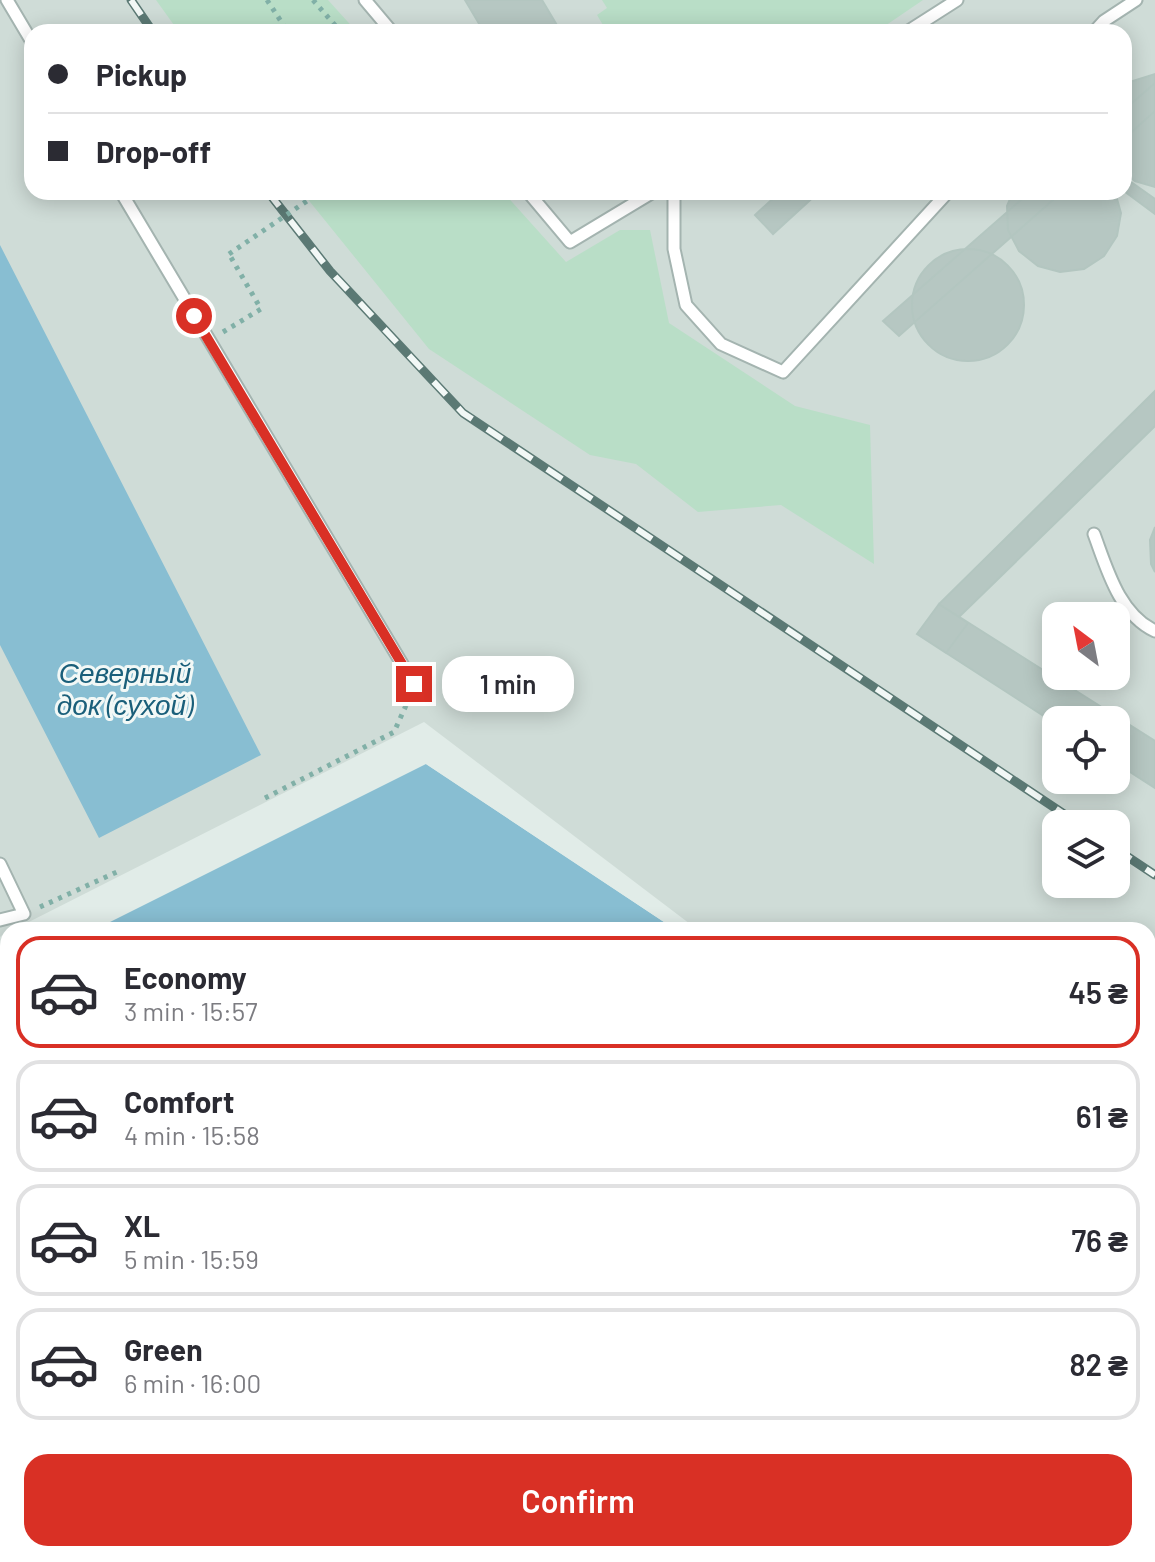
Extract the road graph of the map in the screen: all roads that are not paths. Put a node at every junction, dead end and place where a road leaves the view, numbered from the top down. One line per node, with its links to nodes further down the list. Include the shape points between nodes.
1 (7, 0): 8 (lane)
2 (365, 0): 5 (lane)
3 (957, 0): 6 (lane)
4 (1136, 0): 7 (lane)
5 (385, 24)
6 (920, 24)
7 (1101, 24)
8 (24, 29)
9 (126, 200): 16 (lane)
10 (535, 200): 11 (lane, via 570,242)
11 (640, 200)
12 (674, 200): 13 (lane, via 674,249 686,305 721,344 783,372)
13 (941, 200)
14 (1094, 534): 15 (lane, via 1123,603)
15 (1155, 631)
16 (414, 684)
17 (0, 864): 18 (lane, via 24,914)
18 (0, 920)

